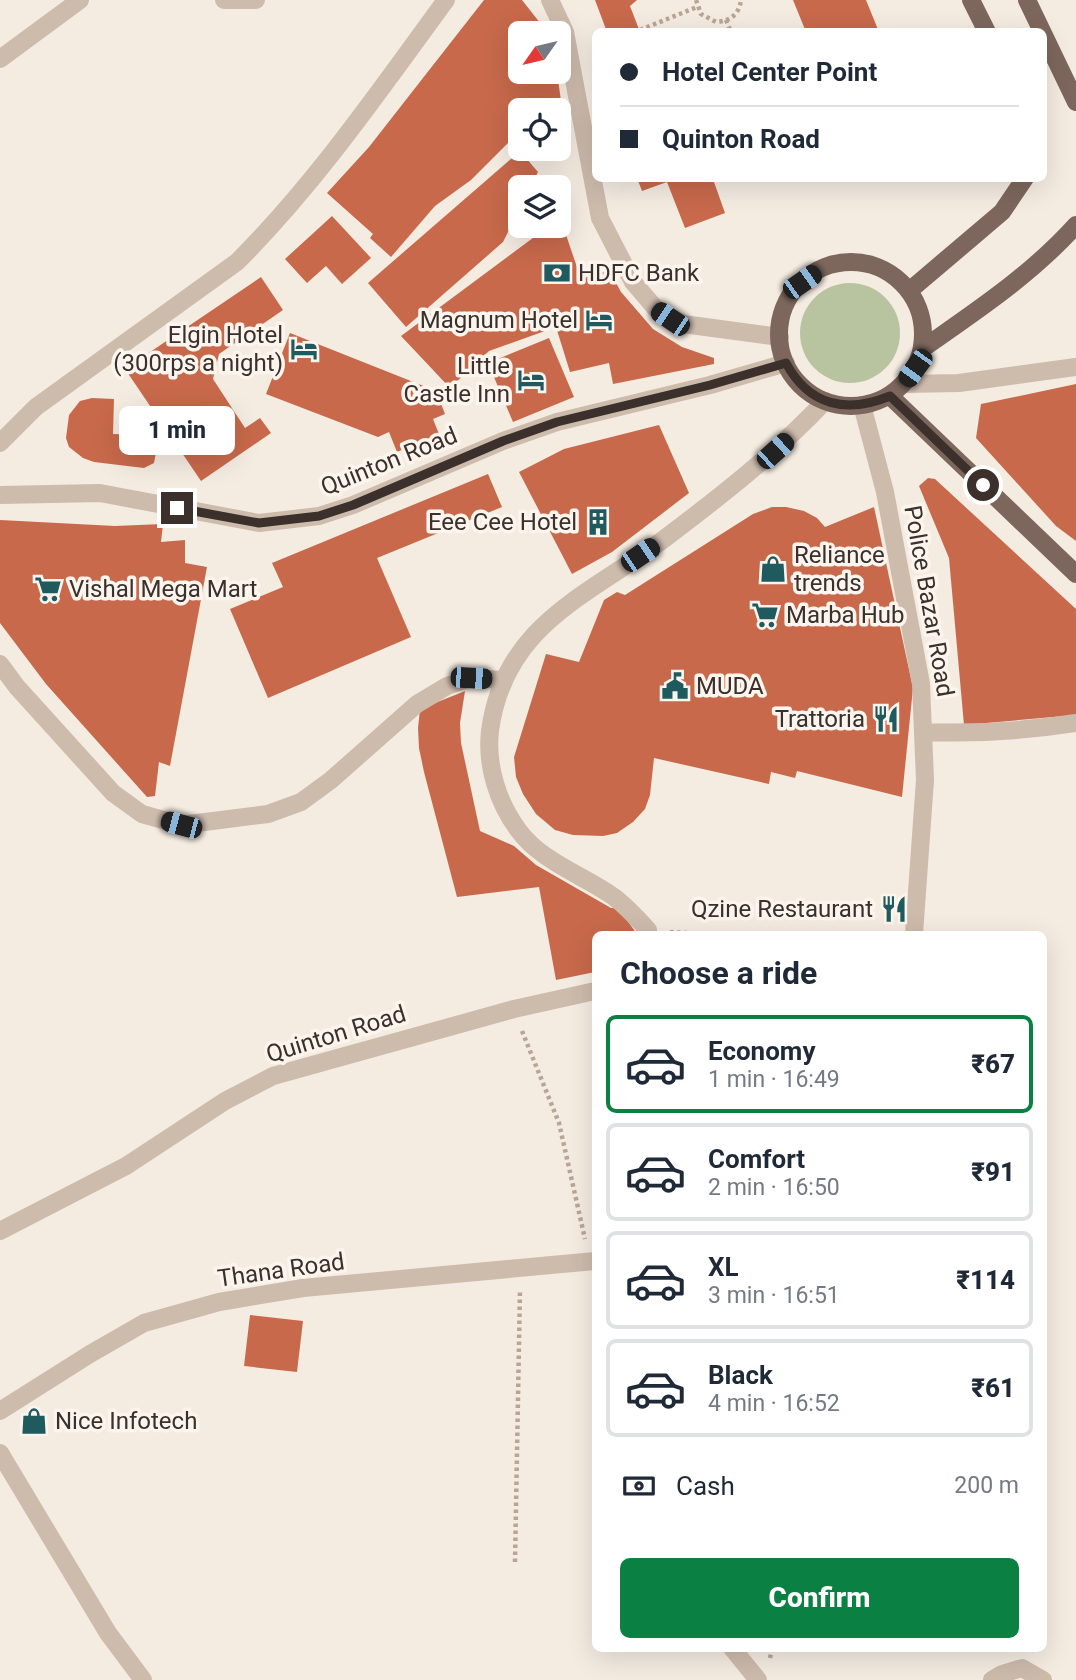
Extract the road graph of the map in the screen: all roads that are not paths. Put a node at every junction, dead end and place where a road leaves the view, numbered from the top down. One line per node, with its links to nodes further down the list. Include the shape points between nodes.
1 (80, 0): 11 (street)
2 (224, 0): 3 (street)
3 (256, 0)
4 (446, 0): 25 (street, via 342,143 237,262 36,407)
5 (550, 0): 13 (street, via 565,32)
6 (971, 0): 8 (main road)
7 (1027, 0): 9 (main road)
8 (985, 28)
9 (1040, 28)
10 (1047, 42): 12 (main road)
11 (0, 59)
12 (1076, 102)
13 (592, 175)
14 (593, 182): 18 (street, via 600,218 633,282 657,310 683,324)
15 (1022, 182): 17 (main road, via 1002,212)
16 (1076, 225): 19 (main road, via 1024,276)
17 (909, 291): 18 (main road, via 895,276 877,267 837,263 810,276 789,298); 19 (main road, via 919,309)
18 (780, 337): 20 (main road)
19 (922, 349): 22 (main road, via 915,368)
20 (786, 363): 23 (main road, via 802,385); 26 (street, Quinton Road, via 557,422 319,516 259,523 100,493)
21 (1076, 367): 22 (street)
22 (896, 390): 24 (main road); 27 (main road)
23 (825, 401): 24 (main road); 29 (street, via 755,469 542,626 519,651)
24 (862, 405): 31 (street, Police Bazar Road, via 885,492 916,657)
25 (0, 443)
26 (0, 495)
27 (1076, 574)
28 (0, 664): 29 (street, via 113,793 142,814 181,825 268,814 301,802 417,704 471,678)
29 (503, 680): 32 (street, via 493,708 488,749 498,798 520,832 572,874 612,896)
30 (1076, 723): 31 (street, via 972,734)
31 (923, 732): 33 (street, Police Bazar Road, via 925,780)
32 (647, 931)
33 (914, 931)
34 (592, 992): 35 (street, Quinton Road, via 274,1076 225,1101 126,1166)
35 (0, 1231)
36 (592, 1261): 37 (street, Thana Road, via 303,1289 219,1302 145,1323)
37 (0, 1411)
38 (0, 1453): 40 (street, via 108,1633)
39 (735, 1652): 41 (street)
40 (143, 1680)
41 (758, 1680)
42 (992, 1680): 43 (street, via 1022,1668)
43 (1043, 1680)

